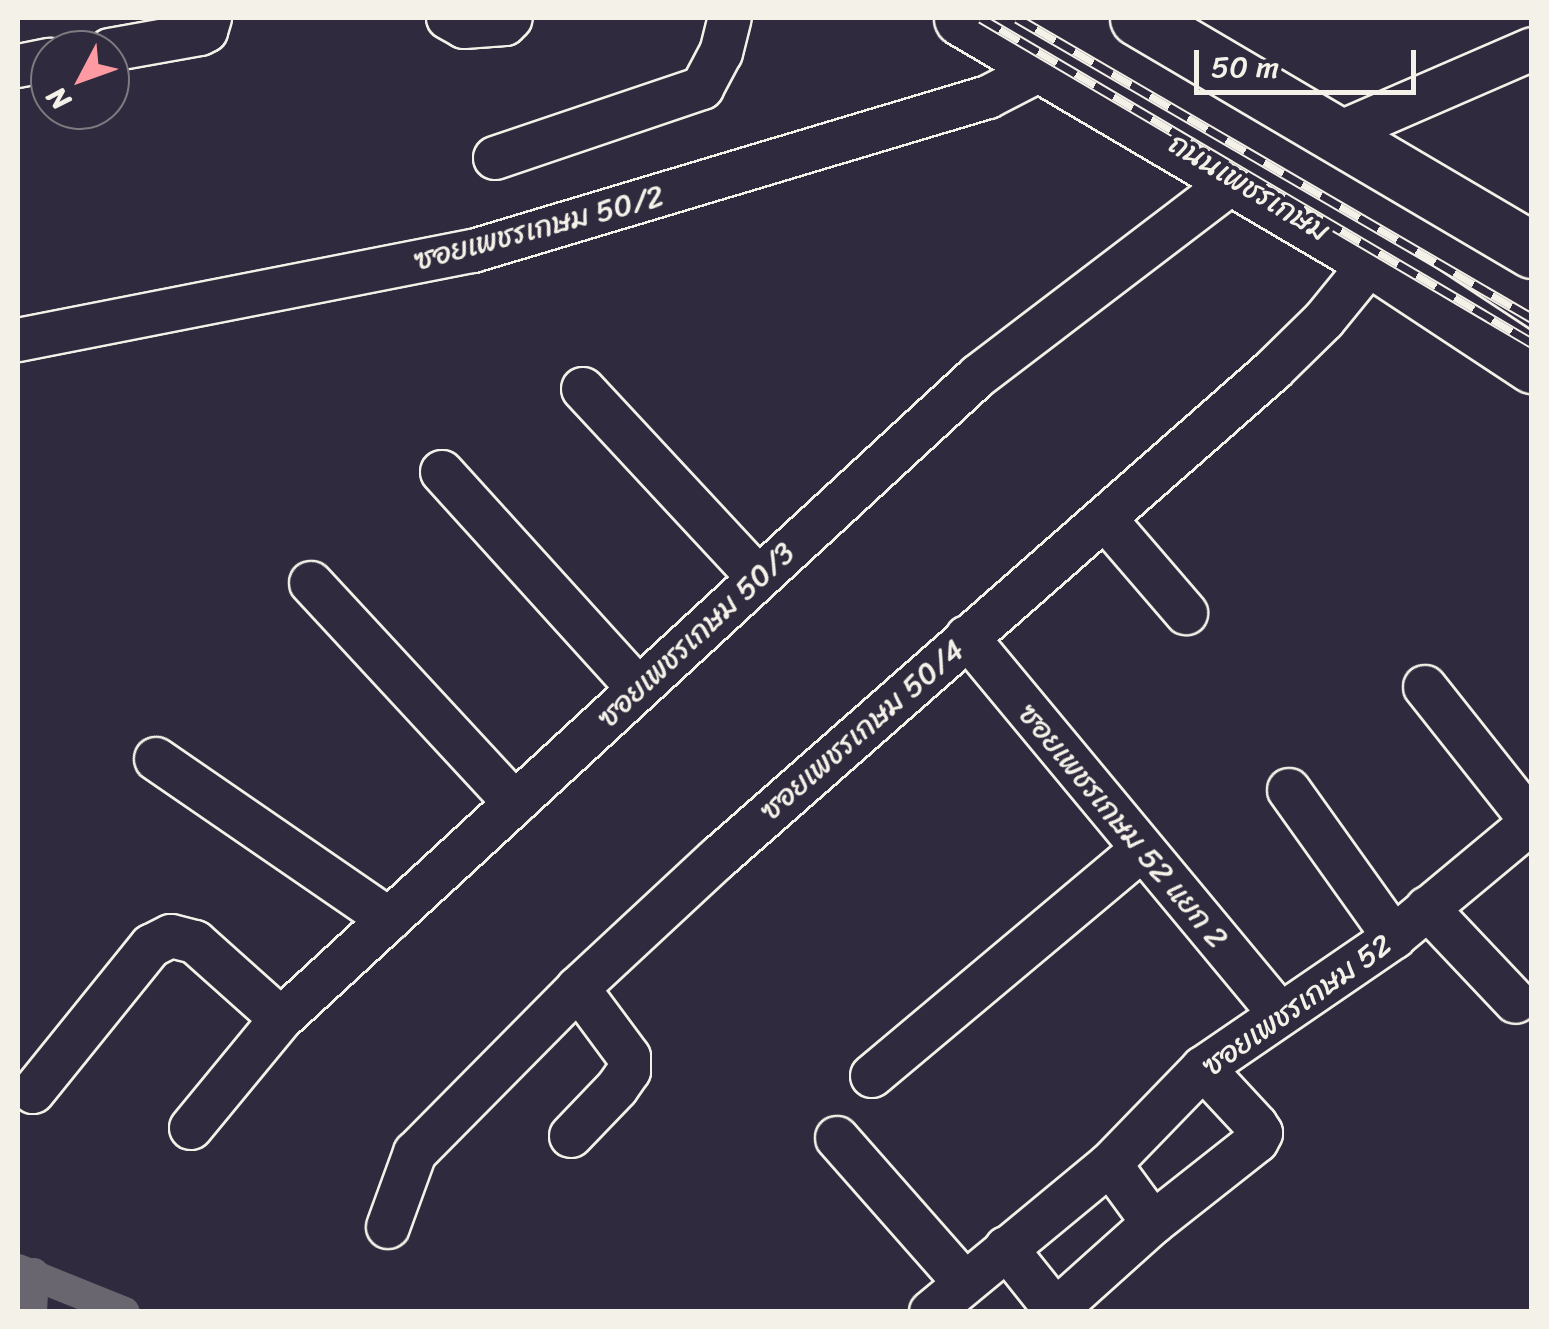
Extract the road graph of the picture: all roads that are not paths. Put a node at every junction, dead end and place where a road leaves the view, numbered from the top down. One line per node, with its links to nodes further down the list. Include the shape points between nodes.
1 (210, 18): 7 (street, via 200,34)
2 (448, 18): 3 (street, via 464,27)
3 (511, 18)
4 (730, 18): 11 (street, via 702,88)
5 (962, 18): 9 (main road, ถนนเพชรเกษม)
6 (1138, 18): 10 (main road)
7 (130, 46)
8 (1532, 49): 10 (street)
9 (1046, 67): 12 (main road, ถนนเพชรเกษม); 15 (street, ซอยเพชรเกษม 50/2, via 988,97 473,251)
10 (1338, 133): 13 (main road)
11 (495, 158)
12 (1236, 180): 14 (main road, ถนนเพชรเกษม); 20 (street, ซอยเพชรเกษม 50/3, via 978,376)
13 (1532, 250)
14 (1372, 260): 16 (main road, ถนนเพชรเกษม); 19 (street, ซอยเพชรเกษม 50/4, via 1273,370)
15 (18, 340)
16 (1532, 365)
17 (582, 390): 20 (street)
18 (442, 472): 25 (street)
19 (1106, 520): 22 (street); 23 (street, ซอยเพชรเกษม 50/4)
20 (758, 577): 25 (street, ซอยเพชรเกษม 50/3)
21 (311, 584): 28 (street)
22 (1186, 613)
23 (967, 637): 30 (street, ซอยเพชรเกษม 52 แยก 2); 34 (street, ซอยเพชรเกษม 50/4)
24 (1425, 687): 29 (street)
25 (638, 688): 28 (street, ซอยเพชรเกษม 50/3)
26 (156, 759): 32 (street)
27 (1289, 790): 33 (street)
28 (515, 802): 32 (street, ซอยเพชรเกษม 50/3)
29 (1532, 822): 31 (street, ซอยเพชรเกษม 52)
30 (1141, 850): 36 (street, ซอยเพชรเกษม 52 แยก 2); 39 (street)
31 (1427, 908): 33 (street, ซอยเพชรเกษม 52); 35 (street)
32 (389, 919): 37 (street, ซอยเพชรเกษม 50/3)
33 (1394, 937): 36 (street, ซอยเพชรเกษม 52)
34 (578, 988): 42 (street, via 629,1057 617,1088); 46 (street, ซอยเพชรเกษม 50/4, via 415,1153)
35 (1516, 1002)
36 (1279, 1014): 38 (street, ซอยเพชรเกษม 52)
37 (281, 1019): 40 (street, via 195,942 171,936 151,946); 41 (street, ซอยเพชรเกษม 50/3)
38 (1203, 1068): 44 (street, ซอยเพชรเกษม 52); 45 (street, via 1261,1133)
39 (872, 1076)
40 (33, 1092)
41 (192, 1128)
42 (570, 1136)
43 (837, 1138): 48 (street)
44 (1110, 1164): 45 (street); 47 (street, ซอยเพชรเกษม 52)
45 (1153, 1223): 49 (street)
46 (388, 1227)
47 (1006, 1248): 48 (street, ซอยเพชรเกษม 52); 49 (street)
48 (965, 1283): 50 (street, ซอยเพชรเกษม 52)
49 (1057, 1311)
50 (931, 1312)

